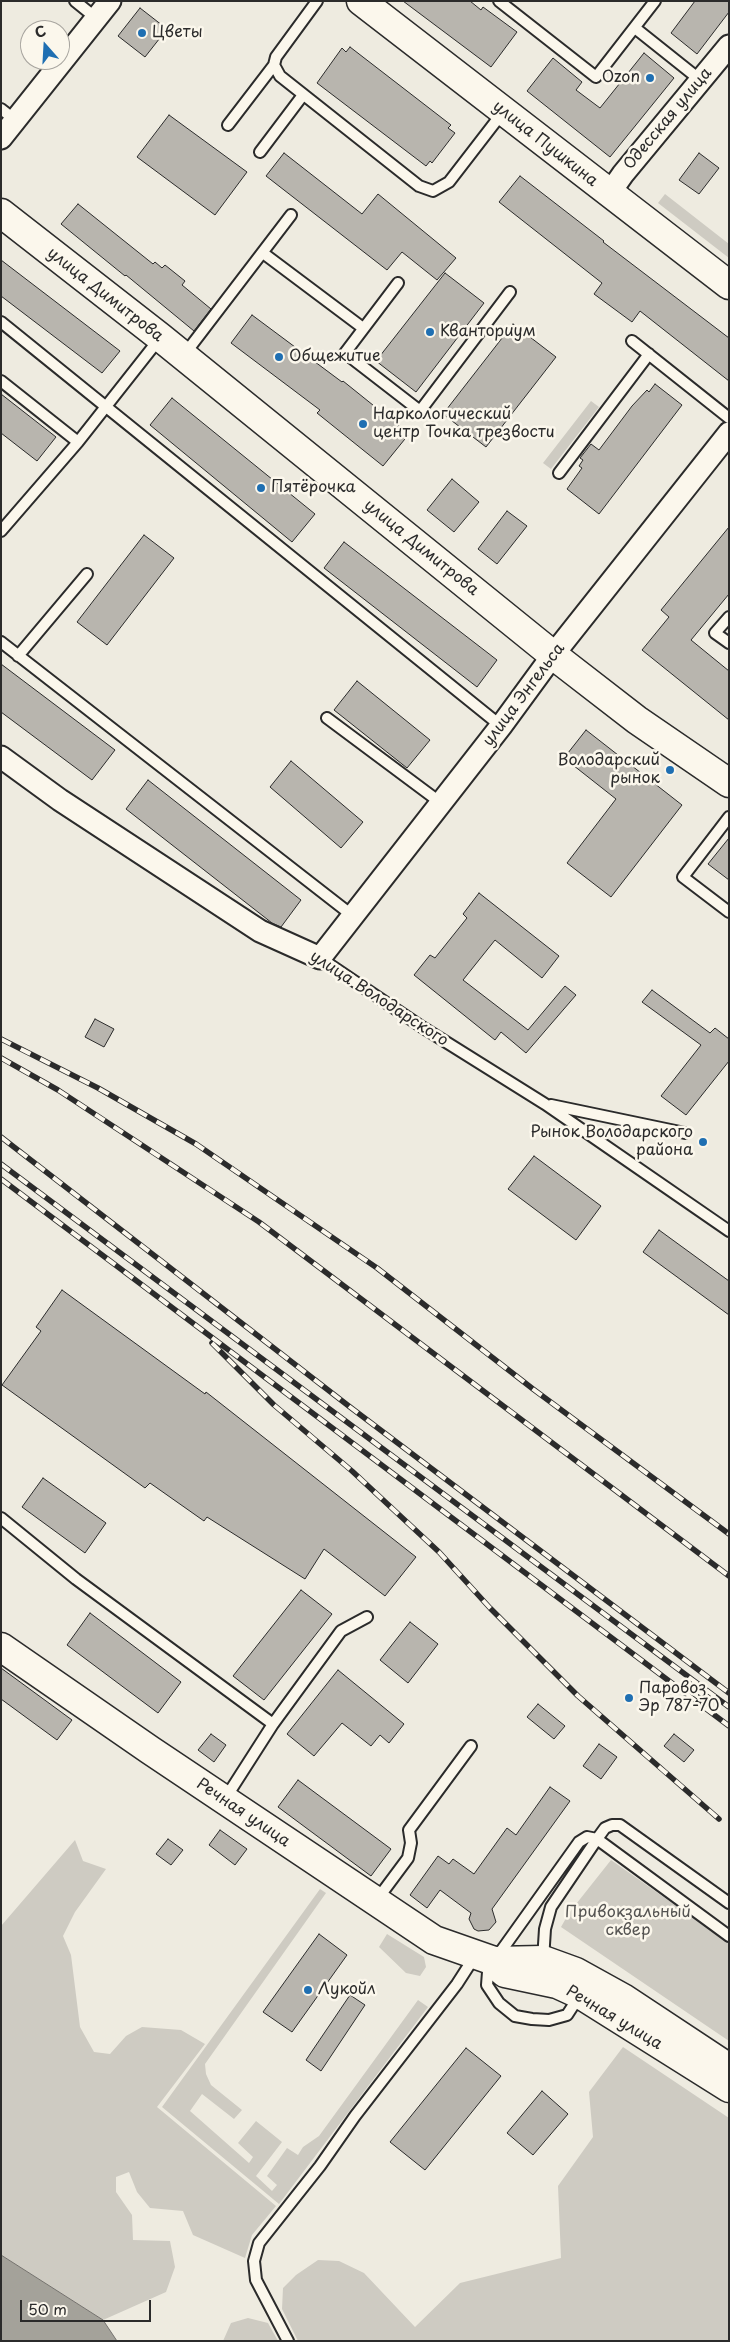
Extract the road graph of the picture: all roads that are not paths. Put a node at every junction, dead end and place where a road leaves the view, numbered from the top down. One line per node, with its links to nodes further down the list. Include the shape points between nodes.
1 (75, 1): 7 (lane)
2 (110, 1): 7 (street)
3 (318, 1): 10 (lane, via 276,56)
4 (361, 1): 13 (main road, улица Пушкина)
5 (499, 1): 8 (lane, via 596,77)
6 (655, 1): 8 (lane)
7 (96, 18): 14 (street)
8 (635, 28): 11 (lane)
9 (729, 46): 18 (street, Одесская улица)
10 (274, 65): 12 (lane, via 280,76); 15 (lane)
11 (694, 75)
12 (303, 95): 13 (lane, via 419,186 433,190 449,182); 17 (lane)
13 (504, 112): 18 (main road, улица Пушкина)
14 (8, 115): 16 (street)
15 (228, 125)
16 (1, 138)
17 (260, 152)
18 (609, 194): 23 (main road, улица Пушкина)
19 (1, 213): 27 (main road, улица Димитрова)
20 (291, 215): 21 (lane)
21 (263, 253): 26 (lane); 30 (lane)
22 (398, 283): 26 (lane)
23 (729, 285)
24 (510, 292): 26 (lane, via 420,411 345,353)
25 (1, 322): 32 (lane)
26 (364, 328)
27 (160, 337): 30 (main road, улица Димитрова); 32 (lane)
28 (632, 341): 29 (lane)
29 (648, 354): 33 (lane); 36 (lane)
30 (184, 356): 42 (main road, улица Димитрова)
31 (1, 381): 35 (lane)
32 (106, 407): 35 (lane); 45 (lane)
33 (729, 418)
34 (729, 433): 42 (street, улица Энгельса)
35 (78, 442): 37 (lane)
36 (559, 473)
37 (1, 532)
38 (87, 574): 43 (lane)
39 (729, 617): 41 (lane, via 715,633)
40 (1, 642): 43 (lane)
41 (729, 644)
42 (553, 654): 45 (street, улица Энгельса); 47 (main road, улица Димитрова, via 637,720)
43 (18, 656): 51 (lane)
44 (327, 718): 48 (lane)
45 (501, 726): 48 (street, улица Энгельса)
46 (1, 757): 52 (street, улица Володарского, via 60,800 260,931)
47 (729, 784)
48 (441, 803): 51 (street, улица Энгельса)
49 (729, 817): 50 (lane, via 683,877)
50 (729, 912)
51 (353, 916): 52 (street, улица Энгельса)
52 (320, 958): 53 (lane, улица Володарского)
53 (545, 1104): 54 (lane); 55 (lane, улица Володарского)
54 (685, 1133)
55 (729, 1232)
56 (1, 1518): 59 (lane, via 76,1580)
57 (367, 1617): 59 (lane, via 341,1630)
58 (1, 1647): 61 (main road, Речная улица)
59 (273, 1724): 61 (lane)
60 (471, 1746): 63 (lane, via 409,1830 408,1858)
61 (224, 1800): 63 (main road, Речная улица)
62 (597, 1839): 64 (lane, via 608,1826 620,1825); 65 (lane); 66 (lane, via 587,1837 579,1842); 67 (lane, via 548,1912)
63 (376, 1902): 66 (main road, Речная улица, via 434,1940)
64 (729, 1902)
65 (729, 1936)
66 (484, 1958): 67 (main road, Речная улица, via 505,1973); 68 (lane, via 487,1985 499,2003 515,2016 532,2020 558,2019 567,2015); 71 (lane, via 456,1984 260,2242 254,2261 256,2280)
67 (542, 1970): 68 (main road, Речная улица); 69 (main road, Речная улица, via 576,1972 623,1998)
68 (580, 1995): 70 (main road, Речная улица)
69 (729, 2068)
70 (729, 2088)
71 (288, 2341)

